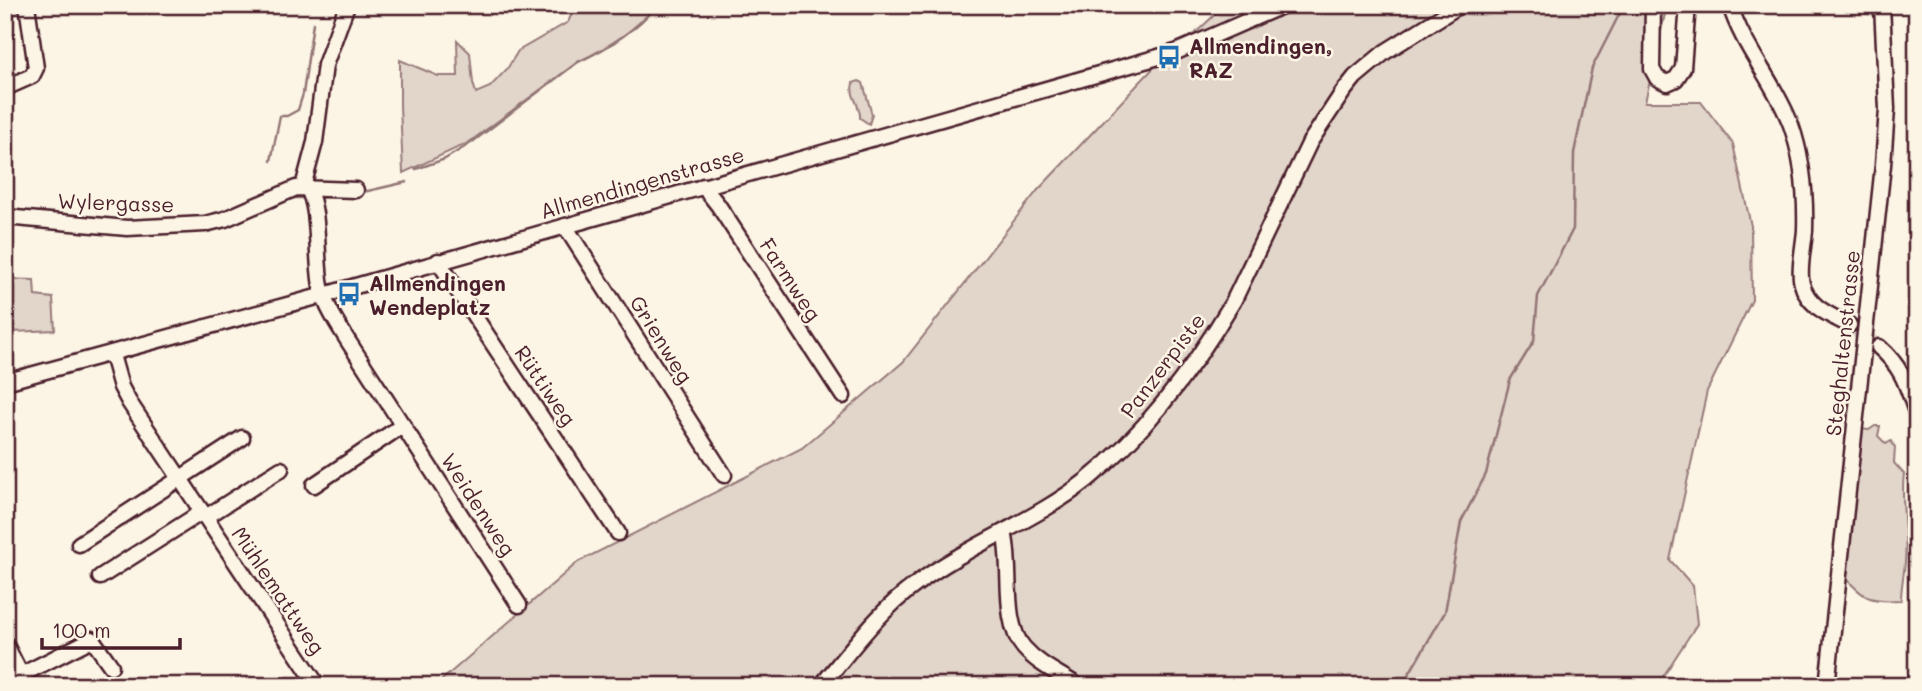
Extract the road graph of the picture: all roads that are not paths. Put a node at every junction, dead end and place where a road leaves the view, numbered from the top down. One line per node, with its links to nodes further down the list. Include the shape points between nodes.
1 (27, 5): 9 (street, via 36,68 32,76)
2 (347, 5): 11 (street, via 325,65)
3 (1283, 5): 10 (street, Allmendingenstrasse, via 1166,55)
4 (1460, 5): 30 (street, Panzerpiste, via 1385,52 1343,92 1310,142 1234,300 1147,422 1109,461 1060,500)
5 (1653, 5): 6 (street, via 1652,69 1667,83 1683,68)
6 (1688, 5)
7 (1730, 5): 17 (street, via 1779,97 1803,170 1802,284 1815,307)
8 (1882, 5): 42 (street, Steghaltenstrasse, via 1887,109 1883,165)
9 (5, 88)
10 (703, 186): 14 (street, Allmendingenstrasse); 21 (street, Farmweg)
11 (305, 188): 12 (street); 13 (street, Wylergasse, via 290,189 205,224 127,228); 16 (street, via 313,203)
12 (356, 190)
13 (5, 217)
14 (565, 226): 15 (street, Allmendingenstrasse); 26 (street, Grienweg)
15 (438, 261): 16 (street, Allmendingenstrasse); 31 (street, Rüttiweg)
16 (324, 295): 19 (street, Allmendingenstrasse); 23 (street, Weidenweg, via 342,332)
17 (1849, 326)
18 (1879, 347): 22 (street, via 1904,376)
19 (112, 355): 20 (street, Allmendingenstrasse); 27 (street, Mühlemattweg, via 124,394)
20 (5, 382)
21 (843, 396)
22 (1917, 415)
23 (403, 425): 28 (street); 34 (street, Weidenweg)
24 (242, 438): 27 (street)
25 (281, 469): 29 (street, Mühlemattweg)
26 (724, 475)
27 (181, 479): 29 (street, Mühlemattweg); 32 (street)
28 (314, 485)
29 (204, 514): 33 (street, Mühlemattweg); 39 (street, Mühlemattweg)
30 (1003, 532): 40 (street, Panzerpiste, via 896,600); 41 (street, via 1013,633 1025,650)
31 (618, 533)
32 (79, 544)
33 (100, 577)
34 (519, 605)
35 (5, 643): 37 (street)
36 (111, 666): 37 (street, via 92,639)
37 (24, 680): 38 (street)
38 (5, 684)
39 (318, 686)
40 (821, 686)
41 (1078, 686)
42 (1827, 686)

